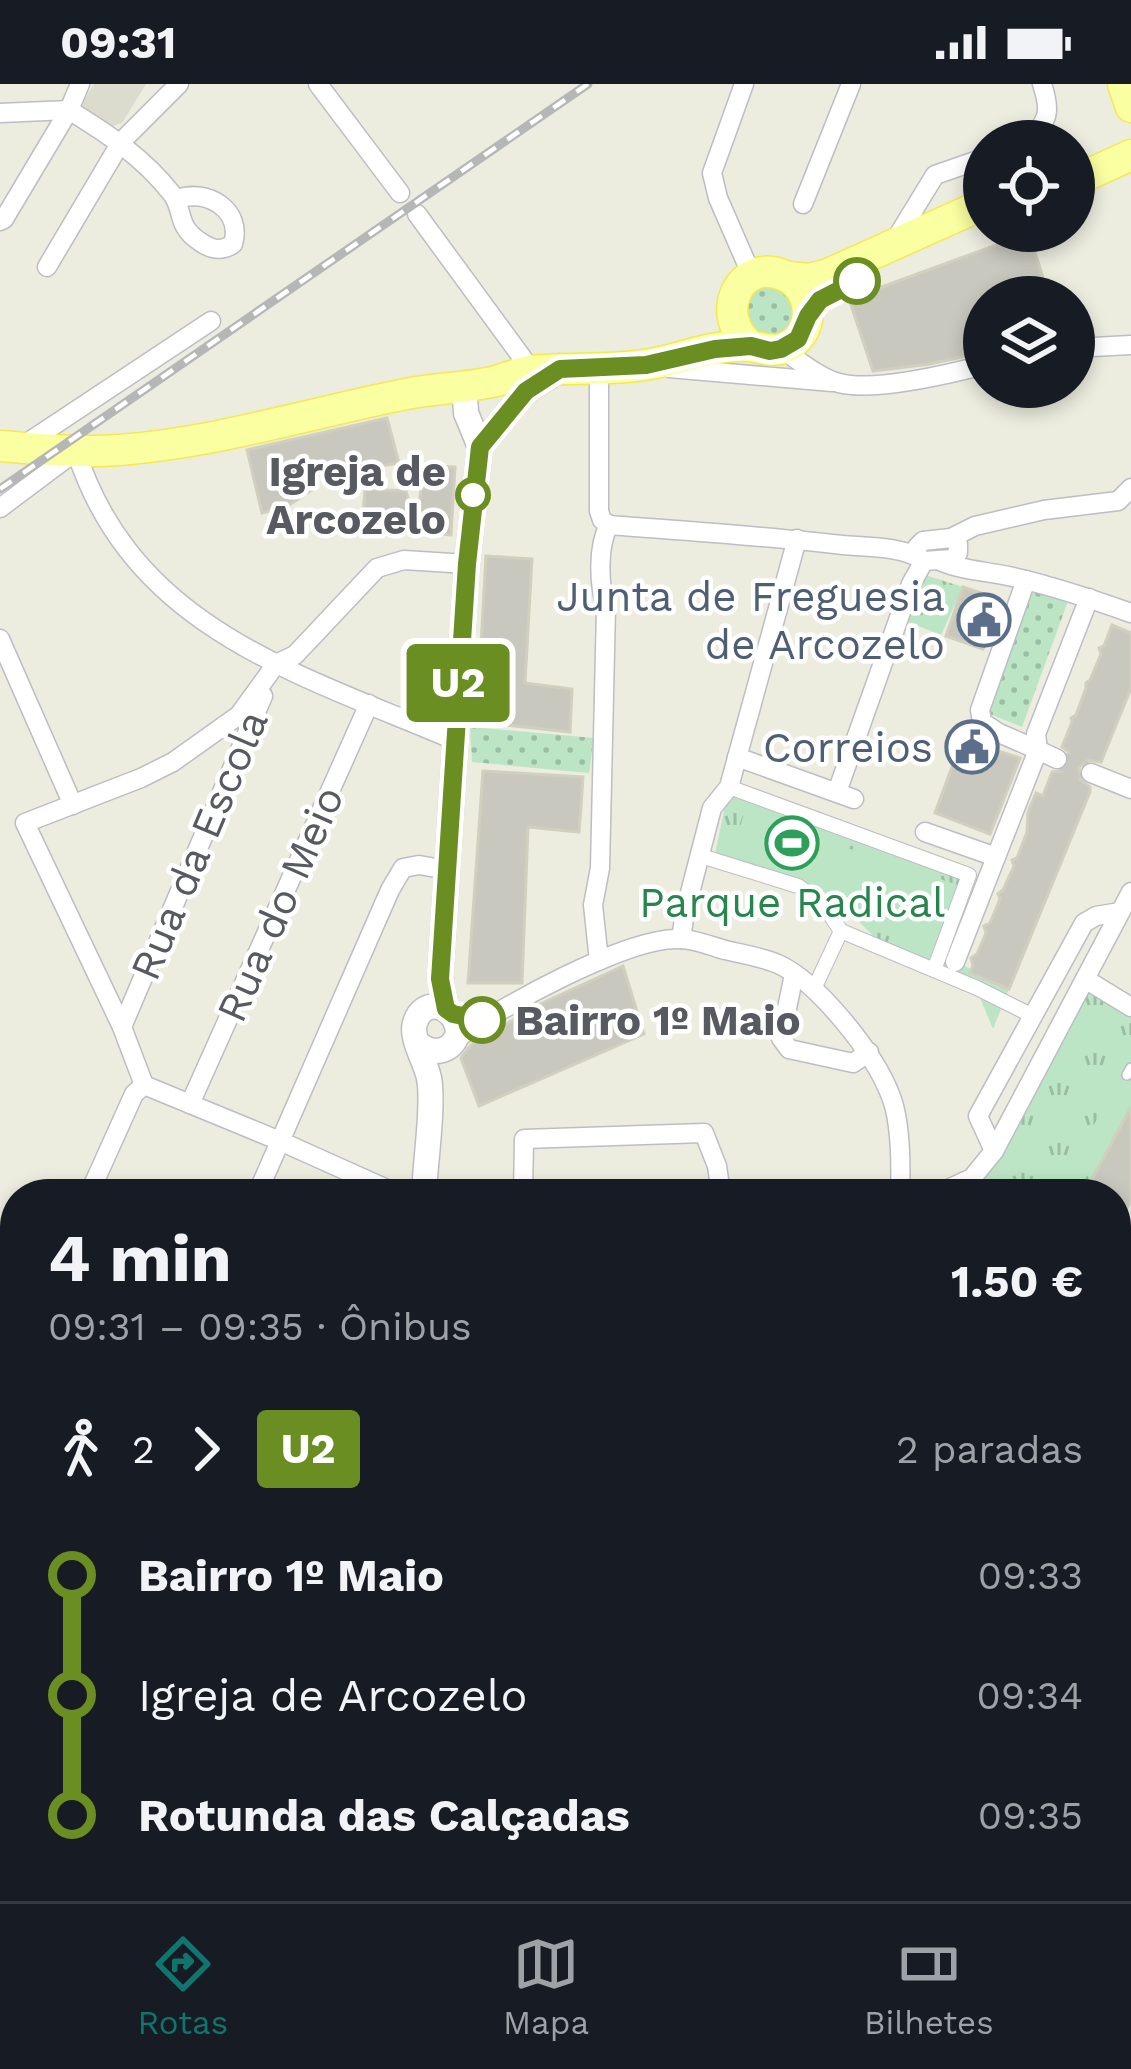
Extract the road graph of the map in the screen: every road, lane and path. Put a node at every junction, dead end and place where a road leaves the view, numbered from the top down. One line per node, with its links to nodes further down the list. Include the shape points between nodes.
1 (80, 84): 9 (street)
2 (179, 84): 13 (street)
3 (318, 84): 19 (street)
4 (744, 84): 29 (street, via 712,173)
5 (851, 84): 21 (street)
6 (1042, 84): 11 (street)
7 (1123, 84): 8 (main road)
8 (1131, 107)
9 (69, 110): 10 (street); 13 (street); 25 (street)
10 (0, 112)
11 (1045, 120)
12 (1131, 136): 14 (main road)
13 (121, 142): 20 (street); 28 (street)
14 (1095, 153)
15 (1131, 155): 17 (main road)
16 (963, 165): 18 (street, via 935,175)
17 (1095, 172)
18 (928, 190): 23 (street, via 933,208); 27 (street)
19 (400, 193)
20 (177, 199)
21 (803, 204)
22 (417, 214): 38 (street)
23 (963, 214)
24 (963, 219): 27 (main road)
25 (0, 221)
26 (963, 221): 33 (main road, via 832,292)
27 (892, 246): 30 (main road, via 826,275)
28 (47, 267)
29 (752, 276): 30 (main road); 31 (main road)
30 (789, 277): 33 (main road, via 804,293)
31 (731, 307): 33 (main road, via 735,329); 36 (main road, via 707,332)
32 (211, 321): 43 (street)
33 (786, 335): 36 (main road); 40 (street); 40 (street)
34 (1131, 345): 35 (street)
35 (1095, 347)
36 (646, 365): 37 (main road); 40 (street)
37 (599, 367): 38 (main road); 48 (street, via 599,512)
38 (546, 370): 41 (main road); 42 (street)
39 (963, 370): 40 (street, via 864,385)
40 (828, 378)
41 (480, 393): 42 (street, via 509,391); 42 (street, via 477,421); 44 (street); 45 (main road, via 440,388 166,445)
42 (509, 412): 44 (street)
43 (10, 447): 45 (main road)
44 (480, 447): 52 (street)
45 (76, 451): 47 (street); 58 (street, via 93,496 159,587)
46 (1131, 488): 50 (street, via 1118,501 975,526)
47 (0, 508)
48 (609, 525): 49 (street); 76 (street, via 602,550 600,868 592,905)
49 (797, 539): 51 (street); 62 (street)
50 (954, 546): 51 (street, via 923,541); 53 (street)
51 (924, 556): 53 (street); 62 (street, via 845,796)
52 (467, 564): 58 (street, via 404,560 377,568); 60 (street)
53 (983, 570): 54 (street)
54 (1025, 580): 55 (street); 61 (street, via 980,710 982,722)
55 (1089, 598): 56 (street); 61 (street, via 1036,734)
56 (1131, 613)
57 (0, 639): 67 (street)
58 (277, 664): 59 (street); 67 (street, via 239,715 173,762); 85 (street, Rua da Escola)
59 (370, 704): 60 (street); 89 (street, Rua do Meio)
60 (454, 740): 71 (street)
61 (1037, 750): 63 (street); 70 (street)
62 (737, 757): 65 (street)
63 (1057, 759)
64 (1091, 773): 66 (street)
65 (729, 787): 69 (street, via 712,808); 78 (street, via 969,875)
66 (1131, 789)
67 (73, 805): 85 (street, via 25,823)
68 (926, 832): 70 (street)
69 (701, 856): 74 (street, via 798,886); 75 (street)
70 (996, 857): 77 (street)
71 (447, 870): 84 (street); 90 (street, via 403,868)
72 (1131, 892): 73 (street)
73 (1120, 912): 80 (street); 83 (street, via 1084,923)
74 (841, 931): 78 (street); 81 (street)
75 (681, 939): 76 (street); 79 (street)
76 (598, 961): 84 (street, via 482,1020)
77 (955, 962)
78 (934, 970): 83 (street)
79 (794, 974): 81 (street); 86 (street, via 781,1038 789,1048 853,1063)
80 (1084, 979): 82 (street); 91 (street)
81 (813, 991): 86 (street)
82 (1131, 1007)
83 (1033, 1016): 91 (street, via 978,1116)
84 (445, 1024): 87 (street); 87 (street, via 438,1052 419,1044)
85 (122, 1027): 88 (street)
86 (869, 1052): 98 (street, via 892,1097)
87 (430, 1082): 95 (street)
88 (144, 1085): 89 (street); 92 (street)
89 (190, 1104): 90 (street)
90 (280, 1141): 93 (street); 94 (street)
91 (994, 1151): 99 (street)
92 (96, 1179)
93 (263, 1179)
94 (365, 1179)
95 (425, 1179)
96 (523, 1179): 97 (street, via 524,1139 704,1133)
97 (719, 1179)
98 (901, 1179)
99 (971, 1179)

